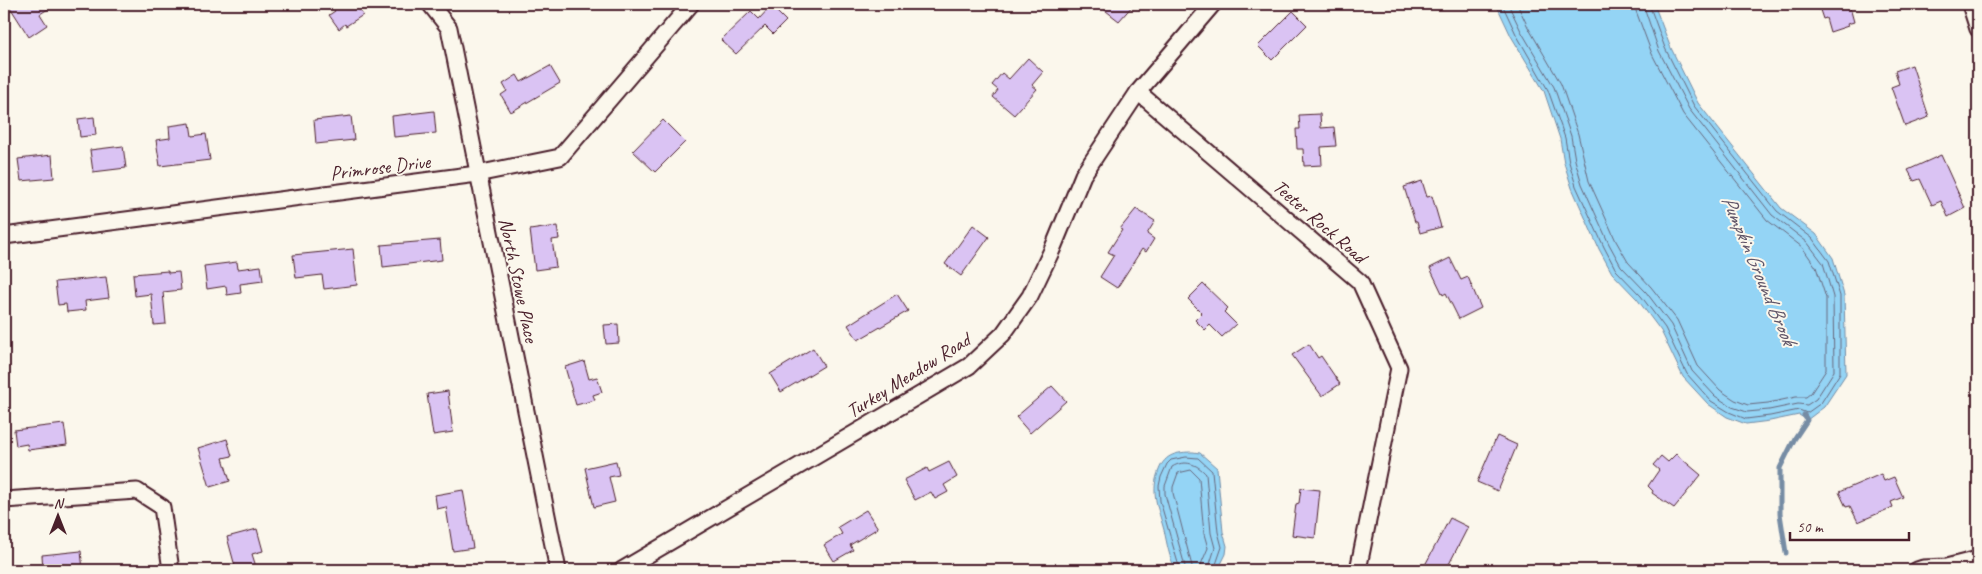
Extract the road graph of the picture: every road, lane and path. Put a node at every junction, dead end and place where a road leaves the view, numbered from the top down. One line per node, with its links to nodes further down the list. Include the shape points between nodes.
1 (430, 4): 7 (street, North Stowe Place, via 449,28)
2 (691, 4): 7 (street, Primrose Drive, via 560,157)
3 (1213, 4): 6 (street, Turkey Meadow Road)
4 (1970, 4): 5 (street)
5 (1978, 29)
6 (1138, 92): 13 (street, Turkey Meadow Road, via 1083,175 1030,296 990,347 969,366); 14 (street, Teeter Rock Road, via 1360,282 1399,368)
7 (477, 174): 8 (street, Primrose Drive); 12 (street, North Stowe Place)
8 (4, 236)
9 (4, 500): 11 (street, via 137,491 162,507)
10 (1978, 559): 15 (street)
11 (171, 570)
12 (558, 570)
13 (622, 570)
14 (1358, 570)
15 (1917, 570)

